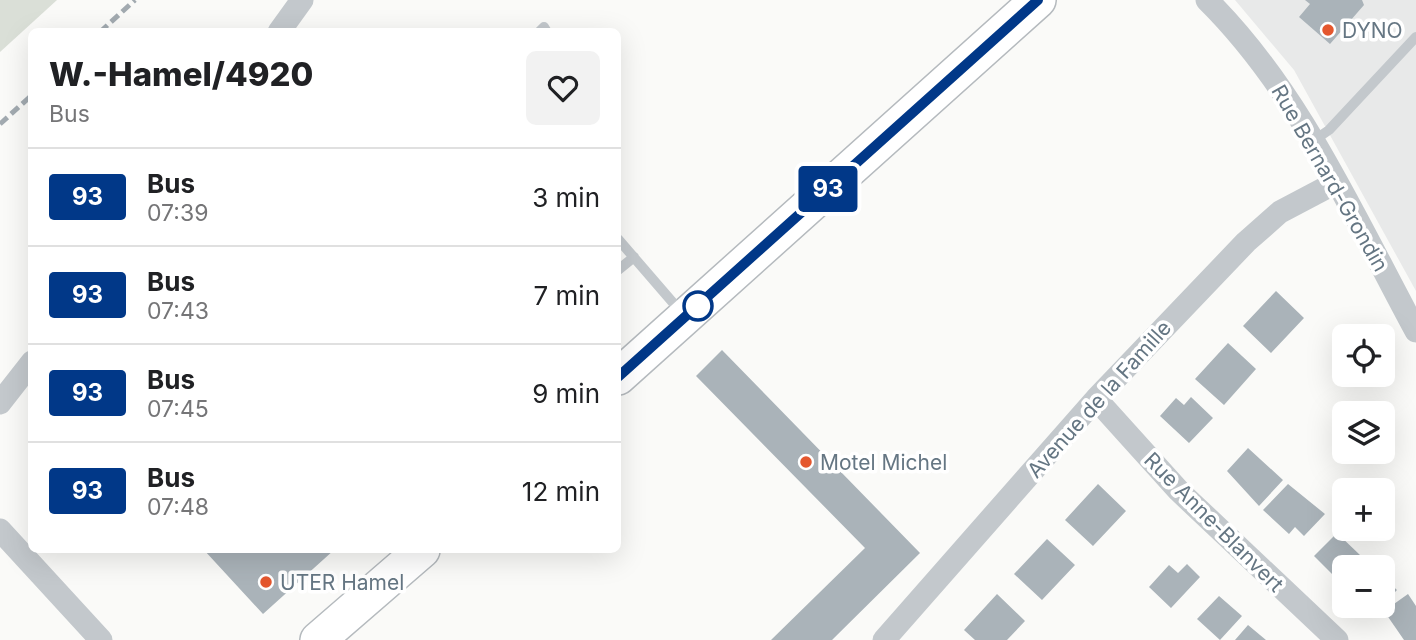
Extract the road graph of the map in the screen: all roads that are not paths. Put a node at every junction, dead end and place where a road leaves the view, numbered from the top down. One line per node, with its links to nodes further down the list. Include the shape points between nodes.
1 (302, 0): 4 (street)
2 (1038, 0): 11 (main road)
3 (1207, 0): 6 (street, Rue Bernard-Grondin, via 1259,60)
4 (282, 28)
5 (1416, 37): 6 (lane, via 1329,130)
6 (1312, 141): 7 (street, Rue Bernard-Grondin)
7 (1335, 183): 12 (street, Rue Bernard-Grondin); 15 (street, Avenue de la Famille, via 1280,212 1246,242)
8 (621, 242): 9 (lane)
9 (634, 257): 10 (lane); 11 (lane)
10 (621, 268)
11 (685, 317): 14 (main road)
12 (1416, 331)
13 (28, 367): 16 (street)
14 (621, 374)
15 (1096, 399): 19 (street, Avenue de la Famille); 22 (street, Rue Anne-Blanvert, via 1179,491)
16 (0, 403)
17 (0, 530): 20 (street)
18 (419, 553): 21 (main road)
19 (898, 635)
20 (101, 640)
21 (318, 640)
22 (1337, 640)

